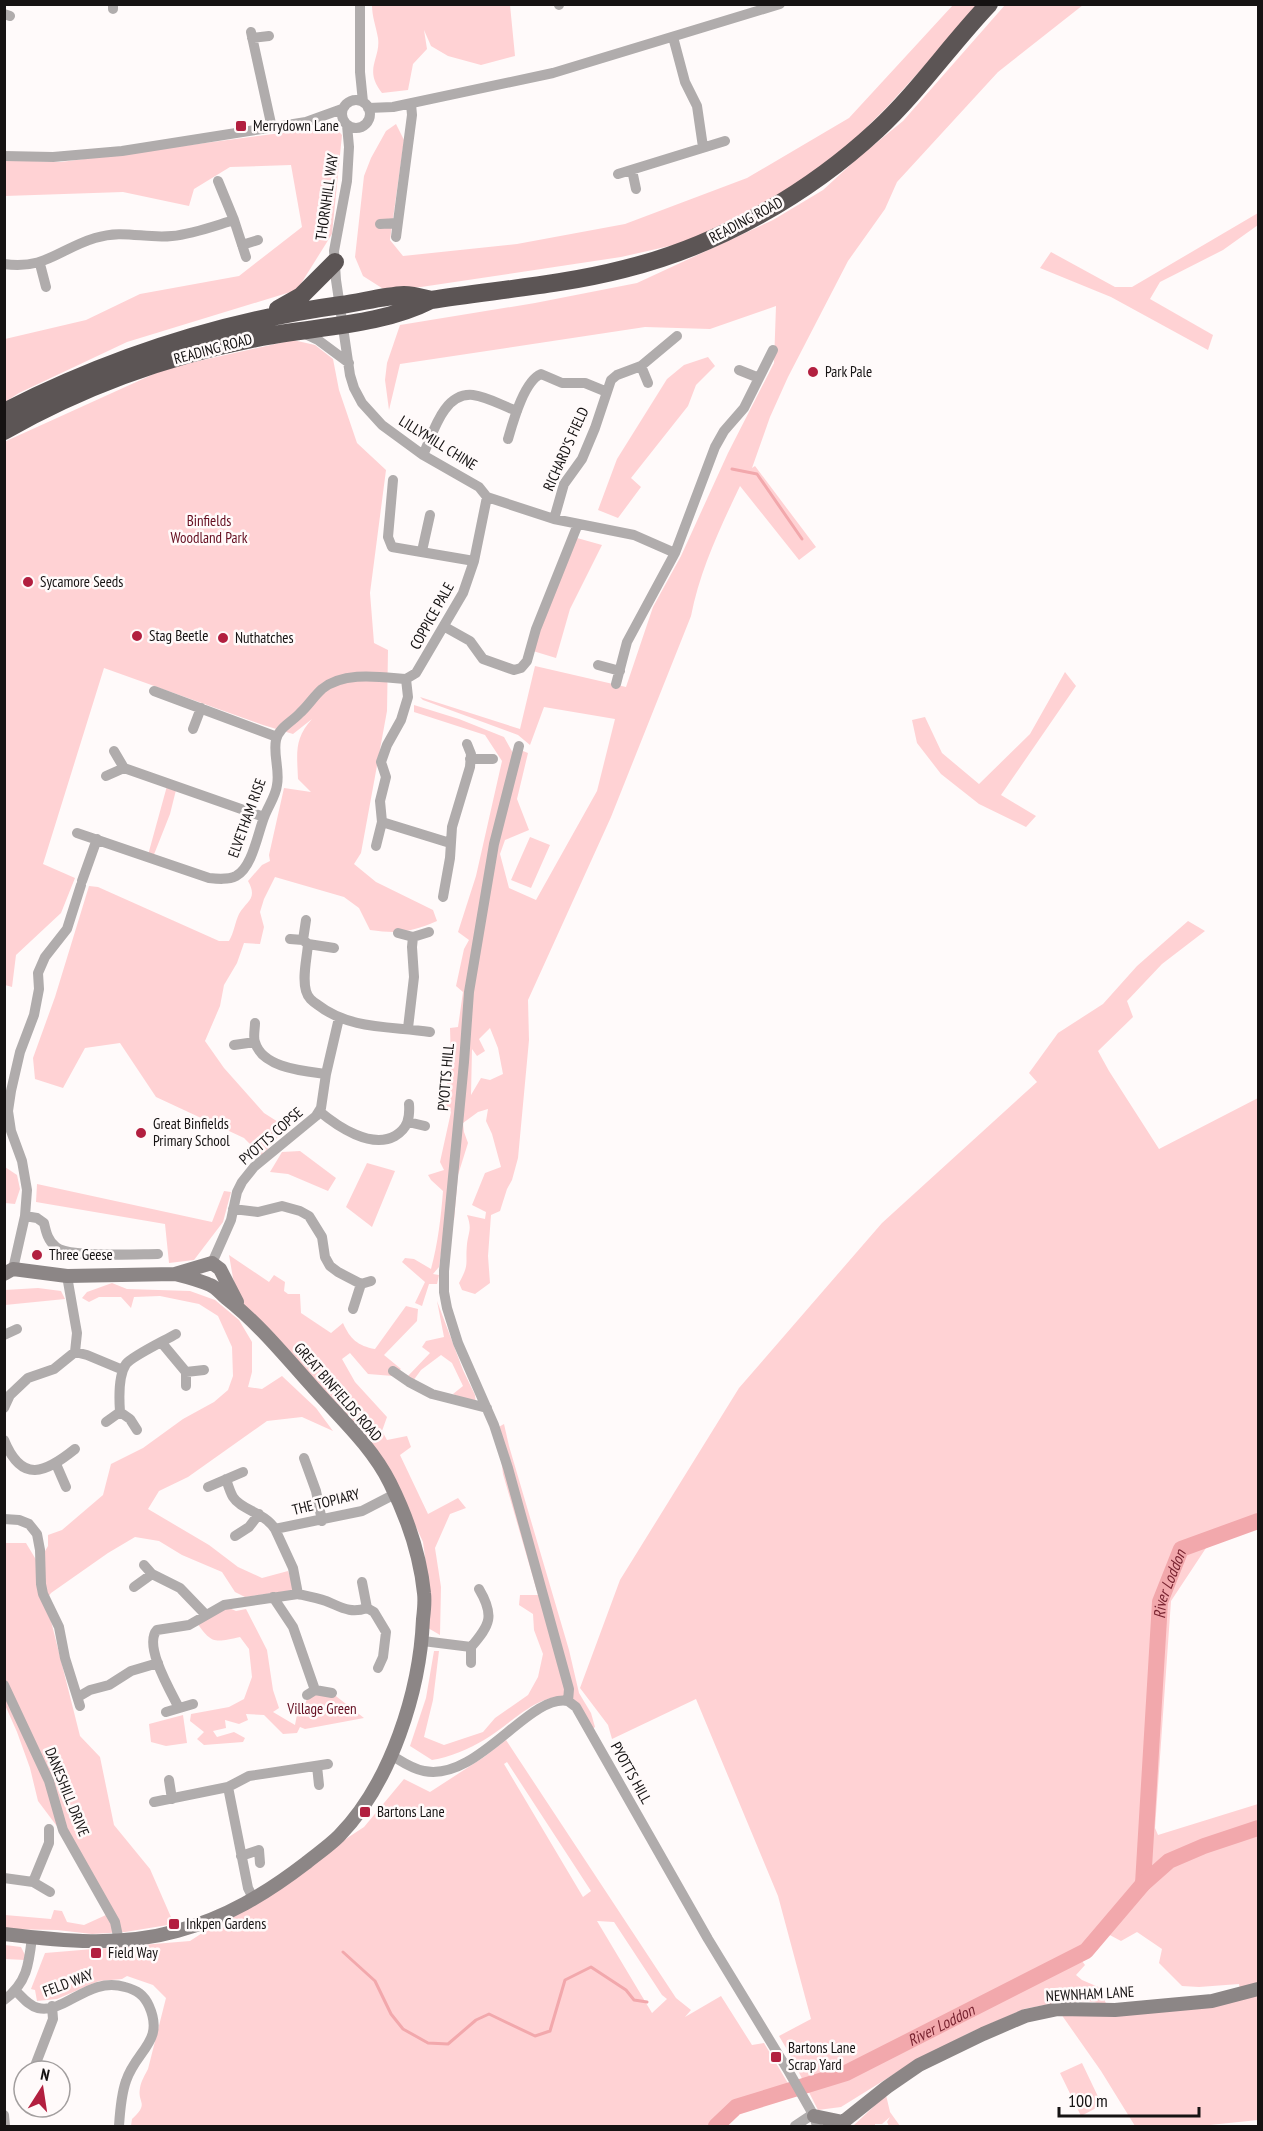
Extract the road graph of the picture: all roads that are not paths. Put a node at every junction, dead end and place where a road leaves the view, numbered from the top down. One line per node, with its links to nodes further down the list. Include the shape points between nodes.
1 (360, 4): 6 (street, THORNHILL WAY)
2 (780, 4): 5 (street)
3 (989, 4): 30 (highway, READING ROAD, via 878,129 838,163 761,214 678,254 623,270)
4 (269, 36): 10 (street, via 251,35)
5 (673, 37): 7 (street, via 553,73); 13 (street, via 685,82 697,106)
6 (360, 72): 8 (street, THORNHILL WAY); 9 (street, THORNHILL WAY)
7 (411, 104): 9 (street); 20 (street)
8 (345, 114): 9 (street, via 356,128); 9 (street, via 353,100); 10 (street); 12 (street, THORNHILL WAY)
9 (366, 114): 12 (street, THORNHILL WAY)
10 (272, 128): 14 (street, via 98,154)
11 (725, 141): 13 (street)
12 (350, 147): 26 (street, THORNHILL WAY)
13 (703, 147): 15 (street)
14 (4, 156)
15 (632, 170): 16 (street); 18 (street)
16 (618, 174)
17 (218, 181): 19 (street)
18 (636, 189)
19 (234, 220): 24 (street); 28 (street, via 171,236 106,235)
20 (397, 223): 21 (street); 22 (street)
21 (380, 224)
22 (396, 237)
23 (258, 240): 24 (street)
24 (242, 245): 25 (street)
25 (246, 257)
26 (335, 262): 31 (street, THORNHILL WAY); 32 (highway, via 295,300)
27 (4, 264): 28 (street)
28 (39, 264): 29 (street)
29 (46, 287)
30 (431, 300): 31 (highway, READING ROAD, via 405,295); 33 (highway, READING ROAD, via 416,308)
31 (340, 305): 32 (highway, READING ROAD); 33 (street, THORNHILL WAY)
32 (243, 324): 33 (highway, via 272,326 330,317); 44 (highway, READING ROAD, via 122,359)
33 (343, 324): 34 (highway, READING ROAD); 37 (street, LILLYMILL CHINE)
34 (299, 331): 37 (street); 45 (highway, READING ROAD, via 231,343 140,371 87,391)
35 (677, 336): 38 (street, RICHARD'S FIELD)
36 (773, 350): 40 (street)
37 (349, 363): 47 (street, LILLYMILL CHINE, via 354,388 371,415)
38 (641, 366): 41 (street); 42 (street, RICHARD'S FIELD, via 617,375)
39 (739, 370): 40 (street)
40 (759, 378): 54 (street, via 744,408 715,447)
41 (648, 383)
42 (607, 392): 43 (street, RICHARD'S FIELD, via 585,383 562,383 541,374 531,382); 51 (street, RICHARD'S FIELD, via 582,459 564,484)
43 (517, 411): 46 (street, RICHARD'S FIELD); 47 (street, via 480,397 459,396 445,409)
44 (4, 412)
45 (4, 431)
46 (508, 439)
47 (423, 455): 49 (street, LILLYMILL CHINE, via 479,487)
48 (393, 480): 53 (street, via 388,537 392,547)
49 (487, 497): 51 (street, LILLYMILL CHINE); 55 (street, COPPICE PALE)
50 (430, 514): 53 (street)
51 (554, 519): 52 (street, LILLYMILL CHINE)
52 (578, 524): 54 (street, LILLYMILL CHINE, via 634,535); 56 (street, via 521,668 514,670 483,659 470,641)
53 (422, 551): 55 (street)
54 (675, 553): 58 (street, via 627,642)
55 (474, 561): 56 (street, COPPICE PALE)
56 (445, 627): 59 (street, COPPICE PALE, via 417,673)
57 (598, 665): 58 (street)
58 (620, 671): 60 (street)
59 (406, 679): 64 (street, via 351,678 330,684); 73 (street, via 408,697 381,762 386,777 380,801)
60 (616, 684)
61 (154, 691): 62 (street)
62 (201, 708): 63 (street); 64 (street)
63 (193, 729)
64 (277, 737): 72 (street, ELVETHAM RISE, via 277,788)
65 (467, 744): 68 (street)
66 (519, 746): 119 (street, PYOTTS HILL, via 494,844 469,992 444,1271 447,1308)
67 (114, 751): 70 (street)
68 (470, 759): 69 (street); 76 (street)
69 (493, 759)
70 (124, 768): 71 (street); 72 (street)
71 (106, 776)
72 (264, 817): 75 (street, ELVETHAM RISE, via 245,867 237,876 226,879 209,878)
73 (382, 822): 76 (street); 77 (street)
74 (77, 833): 75 (street, ELVETHAM RISE)
75 (97, 839): 98 (street, via 67,929 38,973 33,1015 11,1091 8,1111 27,1190)
76 (450, 843): 78 (street)
77 (376, 846)
78 (443, 897)
79 (306, 920): 84 (street)
80 (429, 932): 82 (street)
81 (398, 933): 82 (street)
82 (413, 937): 88 (street, via 414,977)
83 (290, 939): 84 (street)
84 (306, 942): 85 (street); 86 (street, via 306,992 310,1000)
85 (334, 948)
86 (339, 1018): 88 (street, via 374,1027); 92 (street, PYOTTS COPSE)
87 (255, 1023): 90 (street)
88 (408, 1028): 89 (street)
89 (430, 1032)
90 (255, 1042): 91 (street); 92 (street, via 280,1066)
91 (234, 1045)
92 (326, 1074): 94 (street, PYOTTS COPSE)
93 (409, 1104): 95 (street)
94 (319, 1112): 95 (street, PYOTTS COPSE, via 344,1128 377,1140 394,1136); 97 (street, PYOTTS COPSE, via 254,1167 237,1192)
95 (408, 1122): 96 (street)
96 (425, 1126)
97 (233, 1209): 100 (street, PYOTTS COPSE); 106 (street, via 258,1212 282,1206 309,1216 322,1237 330,1266 366,1282)
98 (25, 1216): 99 (street, via 44,1222 49,1240 68,1253); 101 (street)
99 (158, 1254)
100 (213, 1267): 102 (street, GREAT BINFIELDS ROAD); 104 (street, via 199,1273); 104 (street, via 220,1279); 105 (street, GREAT BINFIELDS ROAD)
101 (9, 1271): 103 (street, GREAT BINFIELDS ROAD)
102 (175, 1274): 103 (street, GREAT BINFIELDS ROAD); 104 (street, GREAT BINFIELDS ROAD)
103 (67, 1276): 111 (street, via 77,1333)
104 (206, 1283): 105 (street, GREAT BINFIELDS ROAD)
105 (241, 1309): 131 (street, GREAT BINFIELDS ROAD, via 354,1431)
106 (353, 1309)
107 (17, 1329): 109 (street)
108 (176, 1334): 110 (street)
109 (4, 1335)
110 (161, 1342): 112 (street, via 128,1362); 115 (street)
111 (75, 1352): 112 (street); 117 (street, via 54,1369 28,1378)
112 (123, 1370): 120 (street)
113 (204, 1370): 115 (street)
114 (393, 1371): 119 (street, via 432,1394)
115 (186, 1372): 116 (street)
116 (186, 1386)
117 (8, 1393): 118 (street)
118 (4, 1407)
119 (487, 1408): 153 (street, PYOTTS HILL, via 508,1468 569,1689)
120 (120, 1412): 121 (street); 122 (street)
121 (106, 1422)
122 (137, 1430)
123 (5, 1441): 126 (street, via 21,1467 31,1471)
124 (75, 1449): 126 (street)
125 (304, 1458): 134 (street)
126 (56, 1464): 129 (street)
127 (243, 1472): 128 (street)
128 (225, 1479): 130 (street); 132 (street, via 233,1498)
129 (66, 1487)
130 (208, 1487)
131 (395, 1494): 134 (street, THE TOPIARY, via 362,1511); 146 (street, GREAT BINFIELDS ROAD, via 411,1530 419,1563 425,1595)
132 (259, 1514): 135 (street); 136 (street)
133 (4, 1519): 148 (street, via 29,1524 37,1534 43,1594 59,1627 79,1701 90,1690)
134 (322, 1521): 135 (street, THE TOPIARY)
135 (275, 1529): 142 (street, THE TOPIARY, via 293,1568)
136 (235, 1536)
137 (144, 1565): 138 (street)
138 (153, 1574): 140 (street); 145 (street, via 180,1588)
139 (362, 1582): 144 (street)
140 (134, 1587)
141 (479, 1589): 147 (street, via 487,1602 489,1624)
142 (298, 1594): 143 (street); 144 (street, via 348,1611)
143 (273, 1597): 145 (street, via 224,1605); 152 (street, via 293,1627 311,1693)
144 (367, 1608): 150 (street, via 374,1612 386,1632)
145 (206, 1614): 148 (street, via 189,1625 153,1634)
146 (423, 1641): 147 (street); 157 (street, GREAT BINFIELDS ROAD, via 405,1719)
147 (471, 1647): 149 (street)
148 (158, 1663): 155 (street)
149 (471, 1663)
150 (378, 1668)
151 (4, 1685): 174 (street, DANESHILL DRIVE, via 49,1781 63,1830 115,1922)
152 (332, 1693)
153 (568, 1701): 157 (street, via 538,1710 447,1772 423,1771); 181 (street, PYOTTS HILL, via 576,1707)
154 (193, 1704): 155 (street)
155 (179, 1708): 156 (street)
156 (166, 1712)
157 (391, 1755): 171 (street, GREAT BINFIELDS ROAD, via 360,1810 338,1836)
158 (169, 1780): 161 (street)
159 (319, 1785): 160 (street, via 322,1765 249,1776)
160 (228, 1786): 161 (street); 166 (street)
161 (172, 1798): 162 (street)
162 (154, 1802)
163 (49, 1829): 165 (street)
164 (63, 1837): 165 (street)
165 (49, 1844): 169 (street)
166 (241, 1856): 167 (street, via 260,1850); 171 (street)
167 (260, 1863)
168 (4, 1878): 169 (street)
169 (33, 1882): 170 (street)
170 (50, 1892)
171 (254, 1900): 174 (street, GREAT BINFIELDS ROAD, via 220,1917 174,1932)
172 (4, 1934): 173 (street, GREAT BINFIELDS ROAD)
173 (32, 1937): 174 (street, GREAT BINFIELDS ROAD); 176 (street, FELD WAY, via 26,1972)
174 (119, 1941)
175 (1258, 1989): 182 (street, NEWNHAM LANE, via 1212,2001 1115,2010 1058,2009 1025,2016 919,2065)
176 (16, 1991): 177 (street); 178 (street, FELD WAY, via 34,2007)
177 (4, 2000)
178 (52, 2006): 179 (street, via 53,2019); 184 (street, FELD WAY, via 99,1985 119,1985 146,1999 155,2019 154,2031 126,2080)
179 (38, 2059)
180 (4, 2115): 183 (street)
181 (815, 2119): 182 (street, NEWNHAM LANE); 185 (street)
182 (840, 2124)
183 (5, 2127)
184 (119, 2127)
185 (795, 2127)

